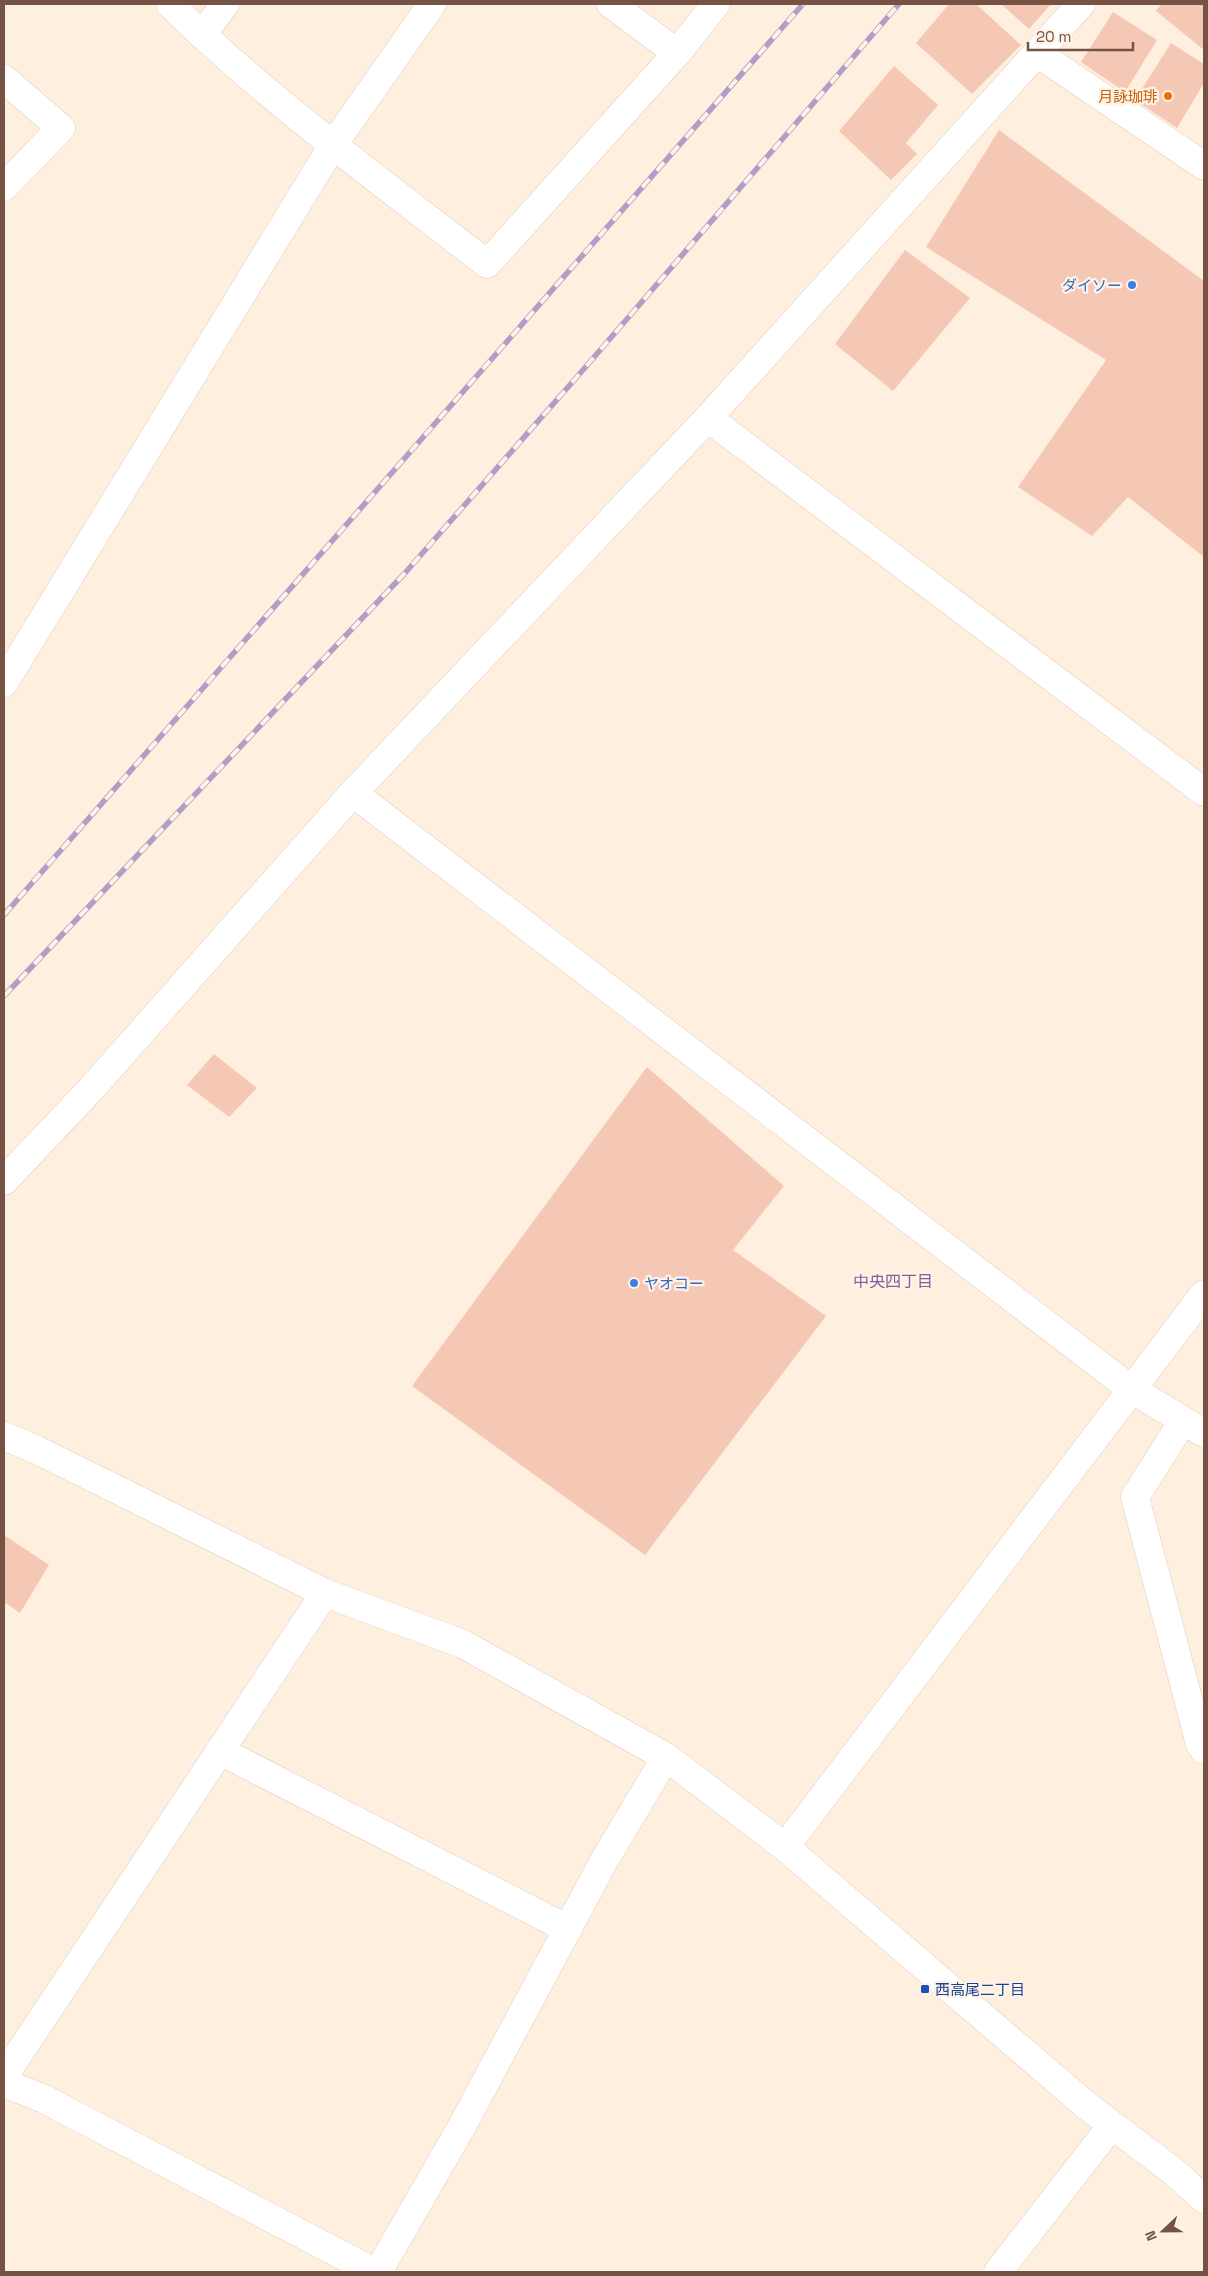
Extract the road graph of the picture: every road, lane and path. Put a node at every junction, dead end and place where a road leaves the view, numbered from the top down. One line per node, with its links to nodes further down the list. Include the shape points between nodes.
1 (170, 4): 7 (street)
2 (225, 4): 7 (street)
3 (432, 4): 11 (street)
4 (612, 4): 8 (street)
5 (716, 4): 8 (street)
6 (1082, 4): 9 (street)
7 (202, 35): 11 (street)
8 (677, 53): 11 (street, via 487,264)
9 (1037, 53): 12 (street); 14 (street)
10 (4, 79): 13 (street, via 61,128)
11 (333, 145): 15 (street)
12 (1204, 166)
13 (4, 187)
14 (708, 418): 16 (street); 17 (street)
15 (4, 683)
16 (1204, 792)
17 (352, 793): 18 (street, via 91,1089); 20 (street)
18 (4, 1181)
19 (1204, 1294): 20 (street)
20 (1131, 1389): 21 (street); 27 (street)
21 (1194, 1427): 24 (street, via 1135,1497)
22 (4, 1436): 23 (street)
23 (325, 1593): 25 (street); 26 (street, via 463,1644)
24 (1204, 1750)
25 (220, 1751): 28 (street); 29 (street)
26 (666, 1757): 27 (street); 28 (street)
27 (785, 1847): 31 (street)
28 (568, 1929): 34 (street, via 461,2128)
29 (4, 2076)
30 (4, 2083): 33 (street, via 44,2099)
31 (1112, 2125): 32 (street, via 1174,2170); 35 (street)
32 (1204, 2199)
33 (374, 2272)
34 (378, 2272)
35 (998, 2272)

